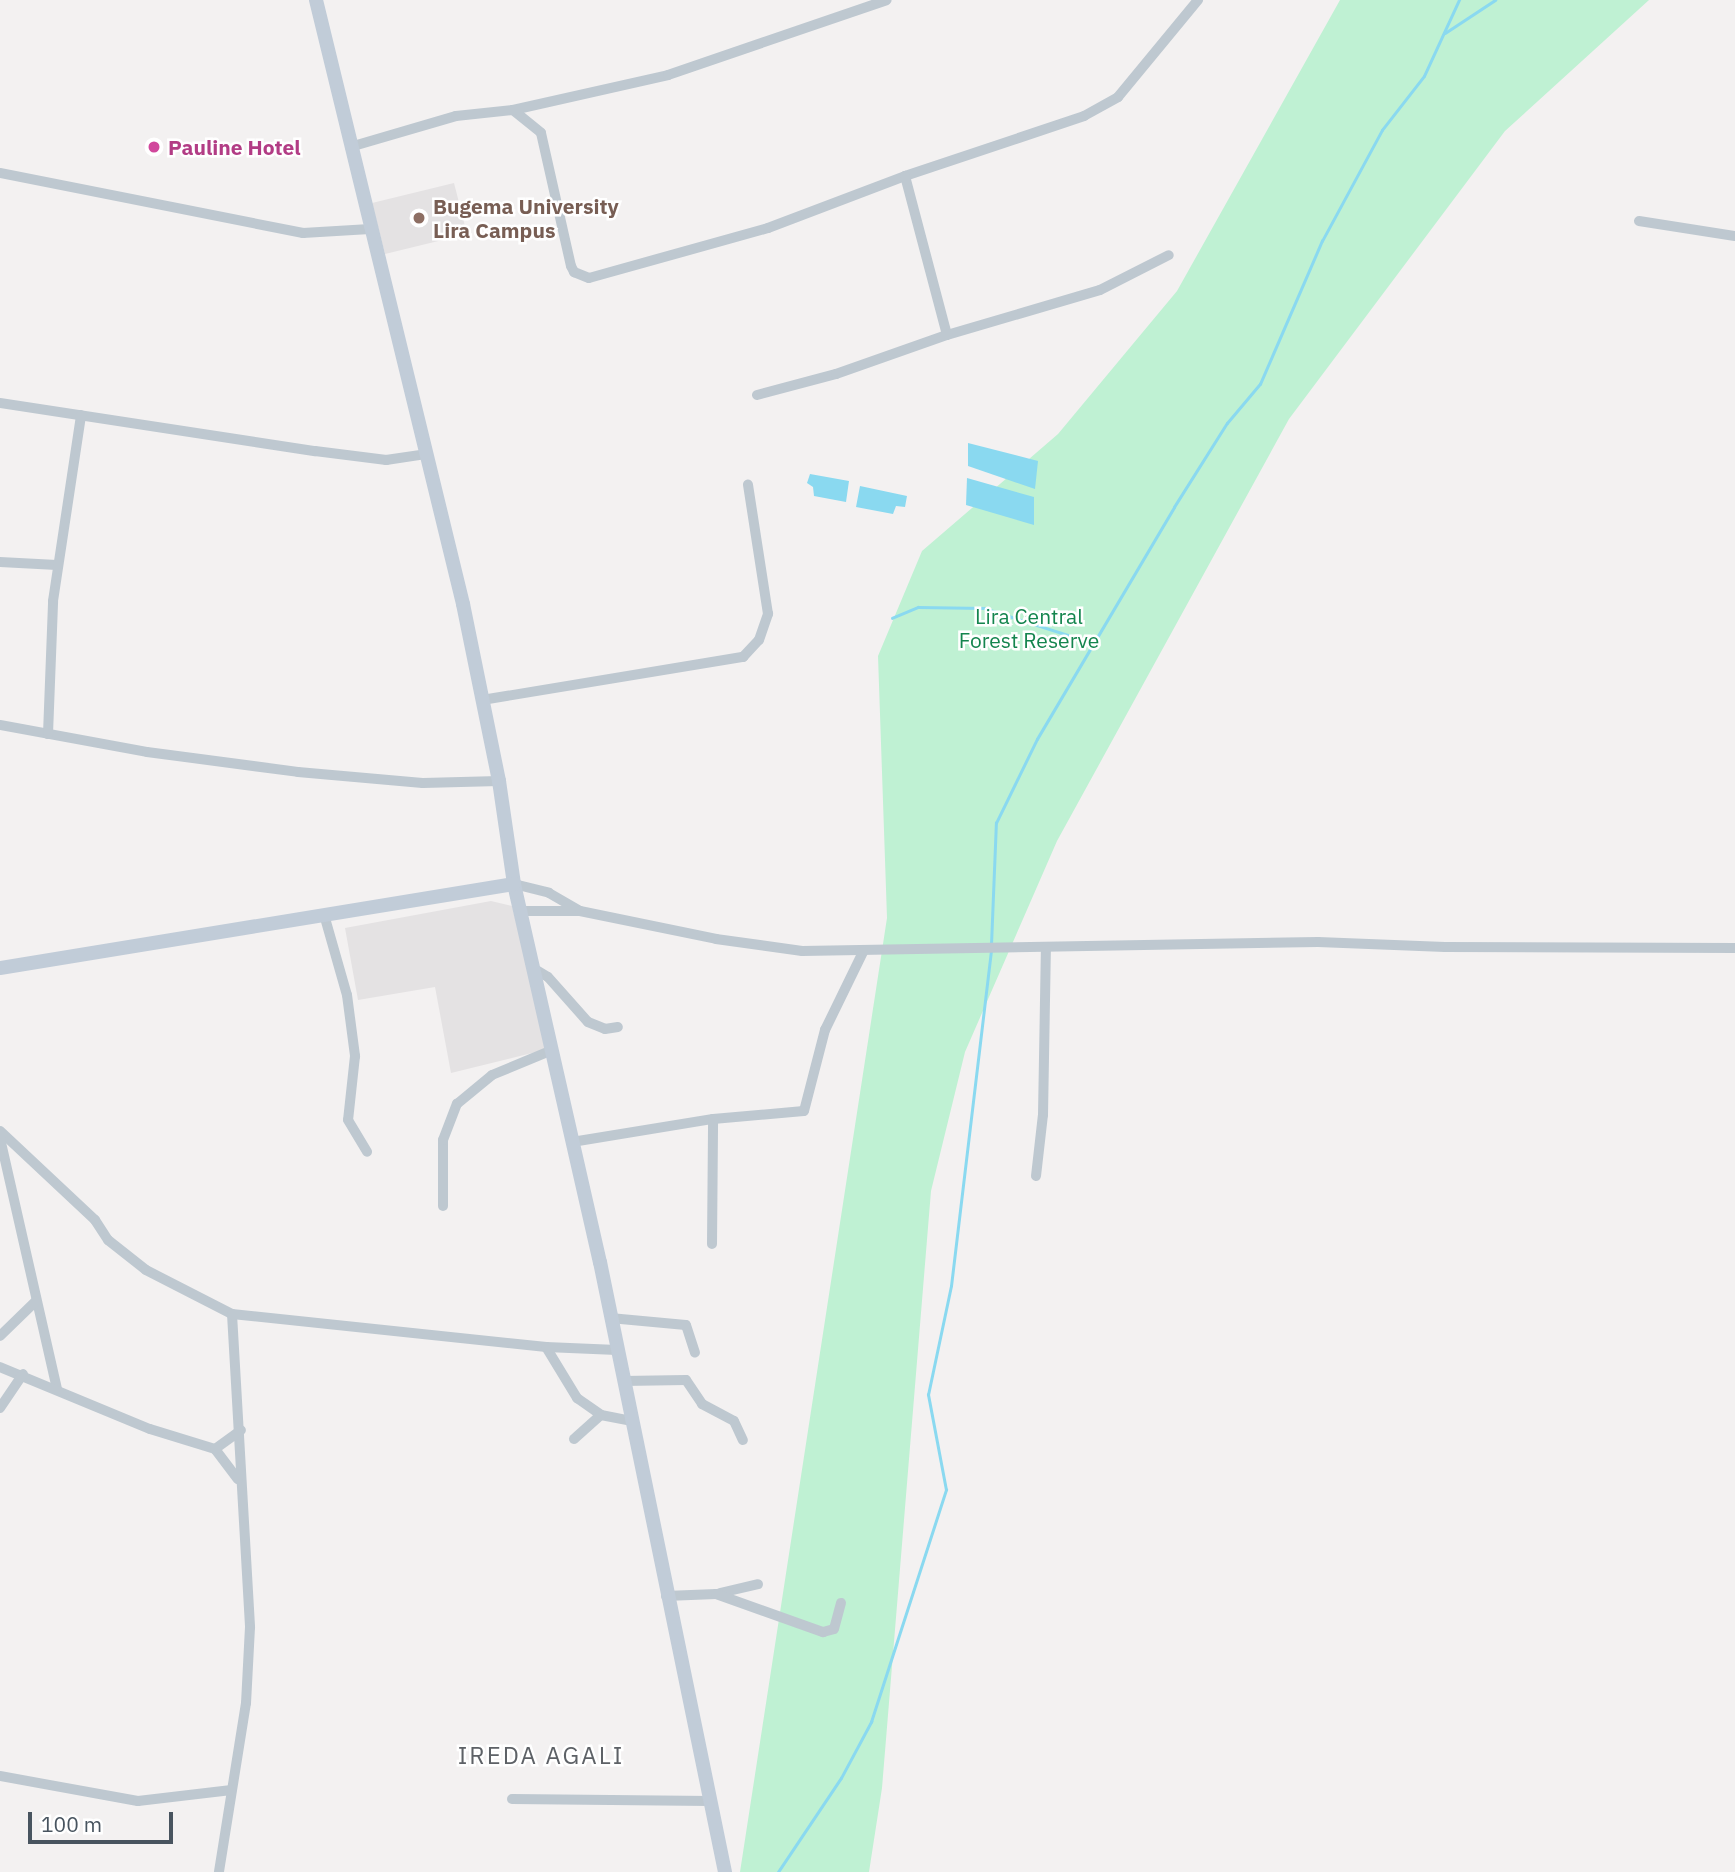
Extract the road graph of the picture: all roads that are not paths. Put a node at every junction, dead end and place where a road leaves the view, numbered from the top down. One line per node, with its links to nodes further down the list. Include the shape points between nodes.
1 (316, 0): 5 (street)
2 (887, 0): 4 (street, via 668,75)
3 (1198, 0): 7 (street, via 1111,102 1041,132)
4 (513, 110): 5 (street, via 456,116); 7 (street, via 541,133 570,266 589,278 768,229)
5 (350, 147): 9 (street)
6 (0, 173): 9 (street, via 303,233)
7 (905, 176): 12 (street)
8 (1639, 221): 10 (street)
9 (370, 229): 16 (street)
10 (1735, 236)
11 (1169, 256): 12 (street, via 1100,290)
12 (947, 335): 13 (street, via 836,374)
13 (757, 395)
14 (0, 403): 15 (street)
15 (81, 415): 16 (street, via 386,460); 19 (street)
16 (426, 454): 20 (street)
17 (748, 485): 20 (street, via 768,614 759,640 743,657)
18 (0, 562): 19 (street)
19 (57, 565): 22 (street)
20 (482, 700): 23 (street)
21 (0, 725): 22 (street)
22 (48, 734): 23 (street, via 349,778)
23 (499, 781): 24 (street)
24 (514, 884): 25 (street); 26 (street, via 548,893); 27 (street)
25 (520, 911): 26 (street); 32 (street)
26 (580, 911): 30 (street, via 746,944)
27 (325, 918): 31 (street); 39 (street, via 347,995 355,1056 348,1120)
28 (1046, 947): 29 (street, via 1318,942); 30 (street); 40 (street, via 1043,1115)
29 (1735, 948)
30 (863, 952): 35 (street, via 825,1030 804,1111)
31 (0, 968)
32 (533, 968): 33 (street, via 548,977 588,1022 605,1029); 34 (street)
33 (618, 1027)
34 (550, 1051): 38 (street); 41 (street, via 492,1075 457,1104 443,1140)
35 (713, 1119): 38 (street); 42 (street)
36 (0, 1131): 44 (street, via 95,1220 108,1240 146,1270)
37 (0, 1138): 43 (street)
38 (572, 1142): 45 (street)
39 (367, 1152)
40 (1036, 1177)
41 (443, 1206)
42 (712, 1244)
43 (36, 1301): 46 (street); 53 (street)
44 (232, 1314): 47 (street); 57 (street)
45 (610, 1318): 48 (street); 49 (street, via 686,1325)
46 (0, 1336)
47 (546, 1348): 48 (street); 55 (street, via 568,1390)
48 (617, 1350): 52 (street)
49 (695, 1353)
50 (0, 1367): 51 (street)
51 (23, 1374): 53 (street); 54 (street)
52 (623, 1381): 56 (street); 59 (street, via 683,1379 702,1404 734,1421)
53 (57, 1389): 60 (street, via 150,1429)
54 (0, 1408)
55 (601, 1415): 56 (street); 58 (street)
56 (632, 1421): 64 (street)
57 (241, 1430): 60 (street); 61 (street)
58 (574, 1439)
59 (743, 1440)
60 (215, 1449): 61 (street, via 236,1471)
61 (242, 1496): 67 (street, via 250,1627 246,1703)
62 (758, 1584): 63 (street)
63 (716, 1594): 64 (street); 65 (street, via 823,1632 834,1629)
64 (666, 1596): 69 (street)
65 (841, 1603)
66 (0, 1776): 67 (street, via 138,1801)
67 (232, 1790): 70 (street)
68 (512, 1799): 69 (street)
69 (710, 1801): 71 (street)
70 (219, 1872)
71 (725, 1872)

